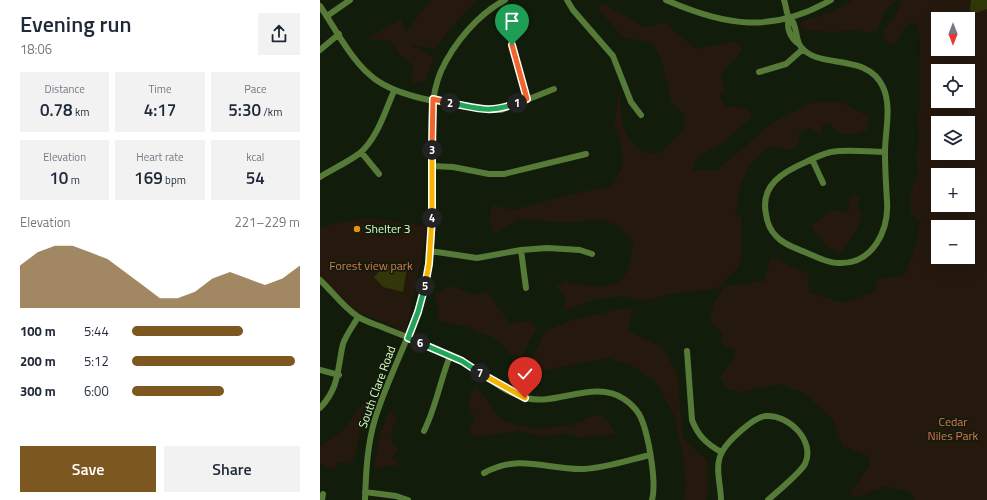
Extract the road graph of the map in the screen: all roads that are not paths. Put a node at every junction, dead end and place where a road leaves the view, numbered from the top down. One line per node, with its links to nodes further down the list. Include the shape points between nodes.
1 (350, 0): 8 (street)
2 (505, 0): 17 (street, South Clare Road, via 480,18 456,45 441,71)
3 (566, 0): 19 (street, via 613,56 631,102)
4 (666, 0): 9 (street, via 697,14 724,21 754,23)
5 (784, 0): 9 (street)
6 (831, 0): 9 (street)
7 (320, 6): 8 (street)
8 (327, 16): 10 (street)
9 (789, 17): 12 (street, via 793,21)
10 (339, 34): 13 (street); 16 (street, via 369,75)
11 (512, 45): 18 (street)
12 (801, 46): 14 (street, via 786,64); 21 (street, via 821,58 861,67 879,80 887,101)
13 (320, 50)
14 (759, 72)
15 (554, 89): 18 (street)
16 (394, 91): 17 (street); 20 (street, via 375,133)
17 (433, 99): 18 (street, via 488,110 501,110); 24 (street, South Clare Road)
18 (527, 99)
19 (641, 115)
20 (361, 152): 25 (street); 26 (street)
21 (885, 152): 23 (street, via 832,152); 23 (street, via 888,210 885,226 877,243 869,252 857,260 844,263 825,260 789,245 775,235 766,217 767,194 775,179)
22 (586, 154): 24 (street, via 504,174)
23 (812, 159): 27 (street)
24 (432, 166): 29 (street, South Clare Road)
25 (379, 174)
26 (320, 176)
27 (823, 183)
28 (521, 250): 29 (street, via 477,258); 30 (street, via 570,249); 32 (street)
29 (430, 251): 34 (street, South Clare Road, via 424,292)
30 (592, 254)
31 (320, 280): 33 (street)
32 (526, 288)
33 (358, 317): 34 (street); 38 (street, via 343,343)
34 (408, 338): 36 (street); 44 (street, South Clare Road, via 372,430 366,462)
35 (687, 351): 41 (street, via 692,420 702,439)
36 (450, 356): 40 (street, via 434,410); 42 (street, via 525,398 538,399 594,392 622,398 640,415)
37 (320, 370): 38 (street)
38 (339, 375): 39 (street)
39 (320, 408)
40 (424, 431)
41 (721, 452): 48 (street); 49 (street, via 758,417 774,417 786,422 805,438 808,449 804,465)
42 (650, 455): 43 (street, via 585,469 513,462); 47 (street, via 654,480)
43 (484, 473)
44 (365, 492): 45 (street, South Clare Road); 46 (street)
45 (365, 500)
46 (408, 500)
47 (652, 500)
48 (721, 500)
49 (768, 500)

